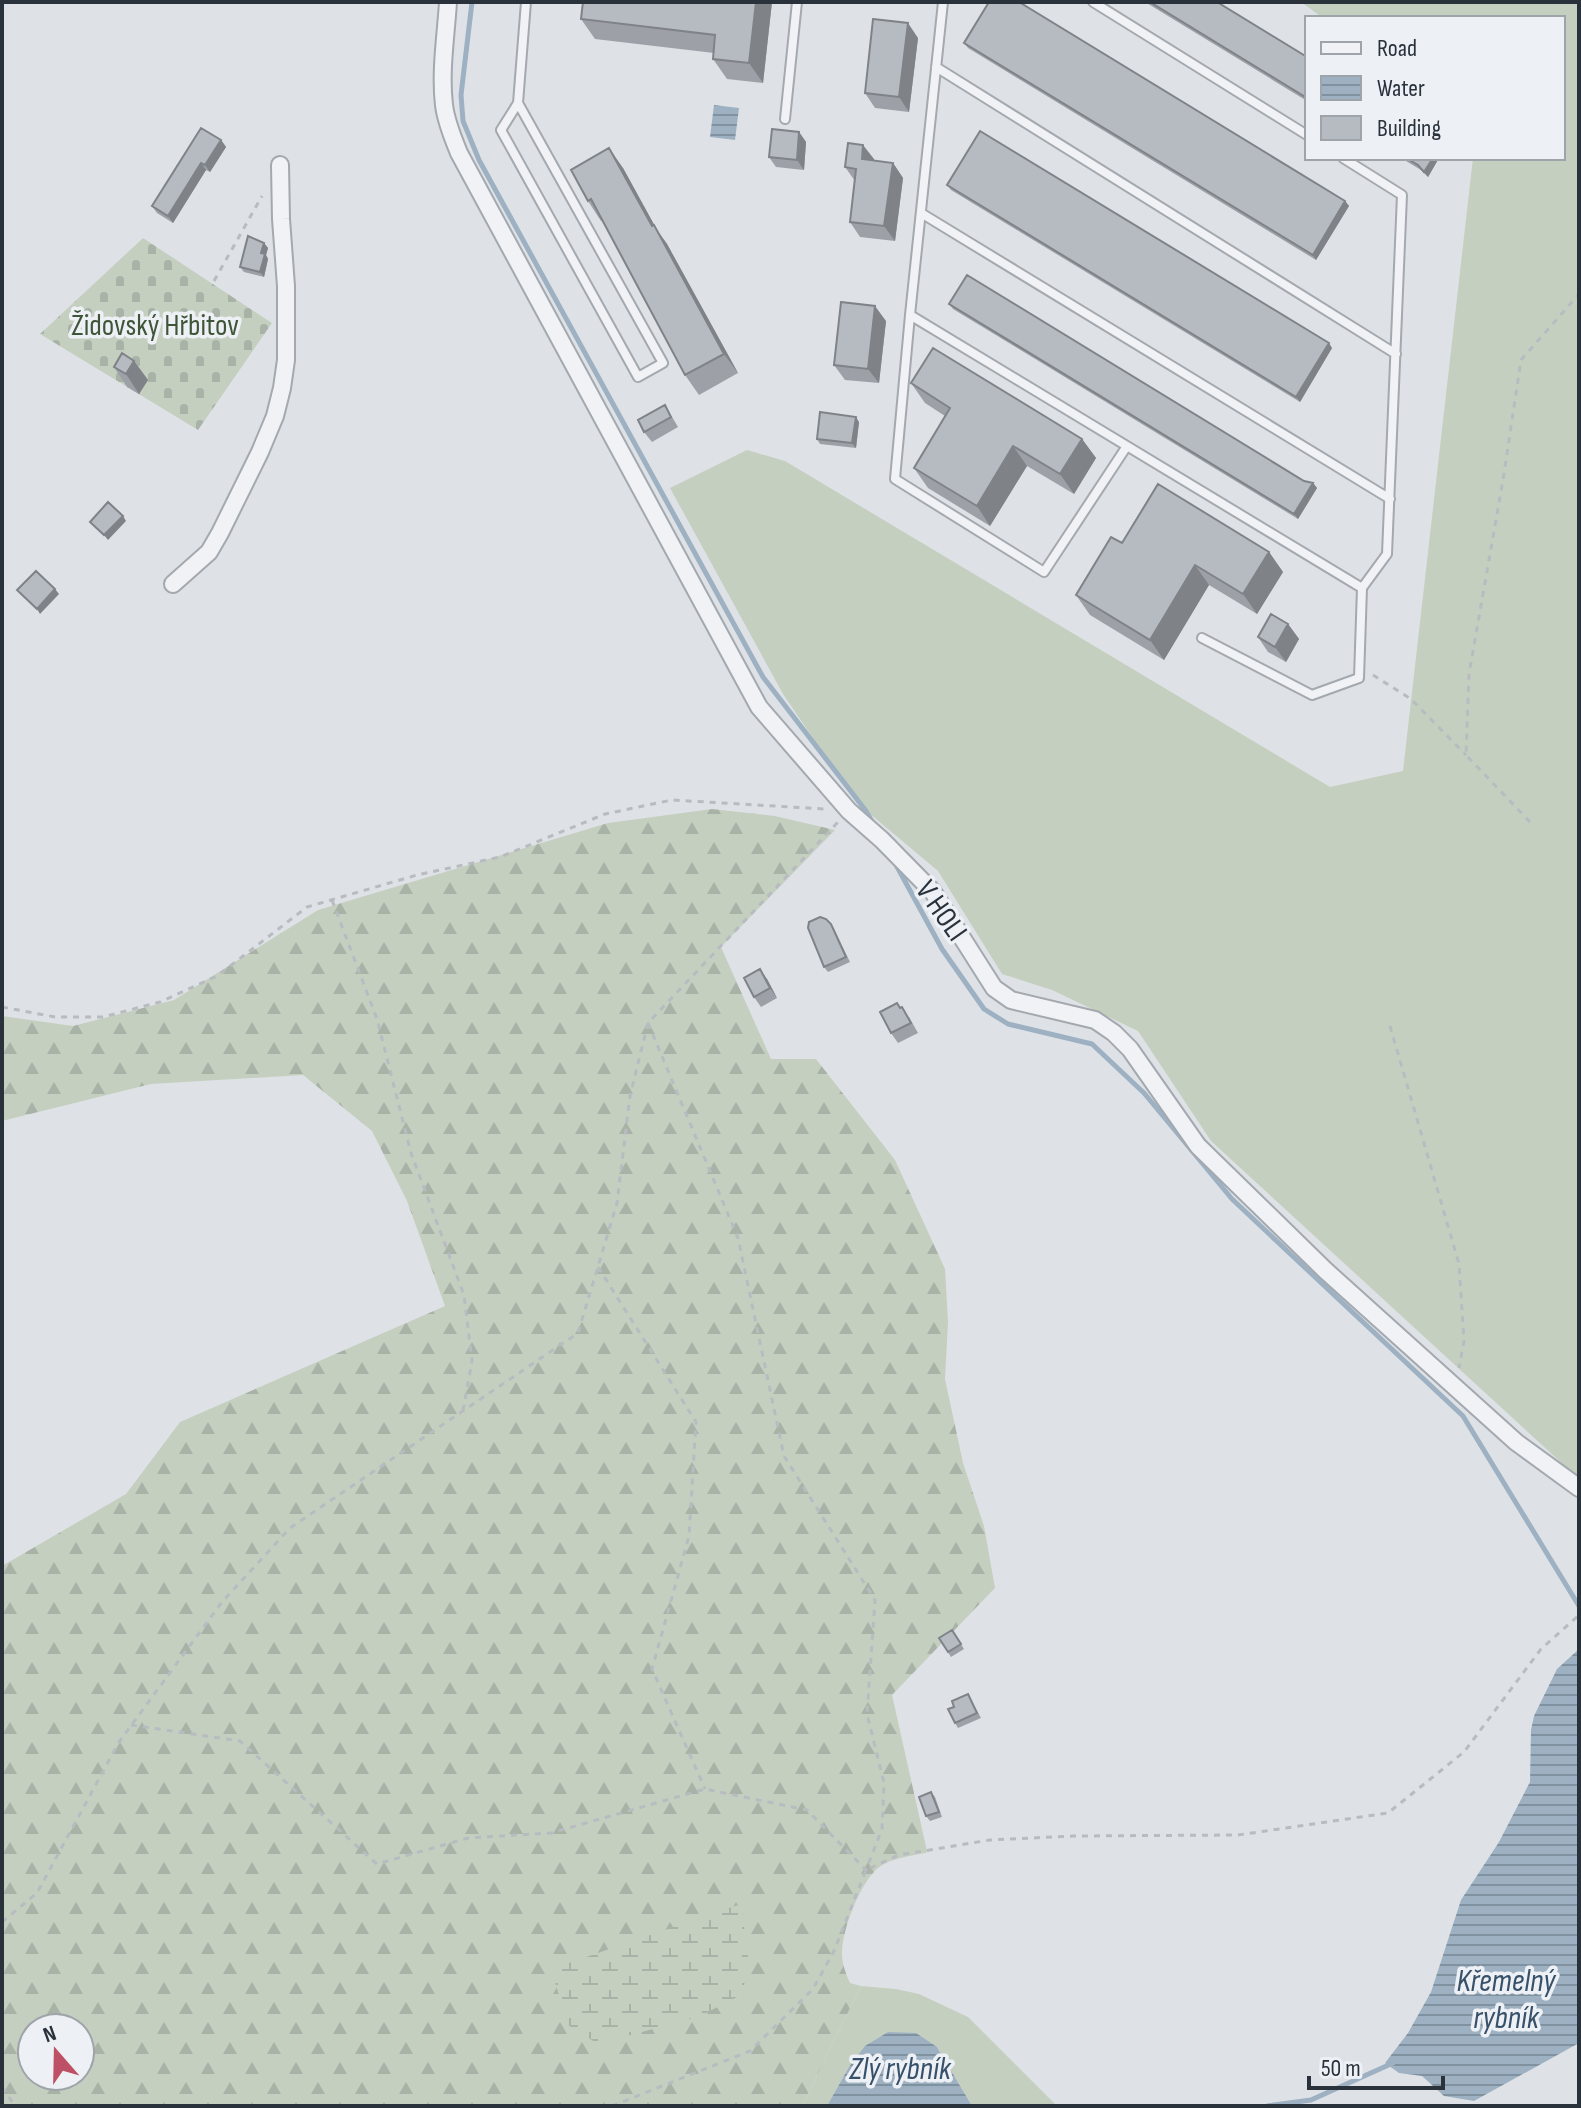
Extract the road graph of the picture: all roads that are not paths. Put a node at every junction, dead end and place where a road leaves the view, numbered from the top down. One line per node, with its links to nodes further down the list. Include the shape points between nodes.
1 (448, 2): 20 (street, V HOLI, via 444,105 459,153 759,707 849,811 933,892 994,988 1033,1007 1095,1020 1114,1033 1198,1146 1325,1270 1516,1442)
2 (526, 2): 7 (lane)
3 (797, 2): 8 (lane)
4 (943, 2): 6 (lane)
5 (1093, 2): 9 (lane)
6 (936, 67): 12 (lane); 14 (lane)
7 (518, 103): 7 (lane, via 663,363 638,377 501,130)
8 (785, 119)
9 (1305, 134)
10 (1346, 160): 14 (lane, via 1402,195)
11 (280, 165): 17 (street, via 286,360 278,402 215,543)
12 (921, 213): 13 (lane); 16 (lane)
13 (910, 315): 15 (lane); 15 (lane, via 895,479 1044,572)
14 (1396, 354): 16 (lane)
15 (1127, 446): 18 (lane)
16 (1390, 499): 18 (lane, via 1387,554)
17 (173, 584)
18 (1362, 588): 19 (lane, via 1359,678 1312,695)
19 (1202, 638)
20 (1579, 1488)

